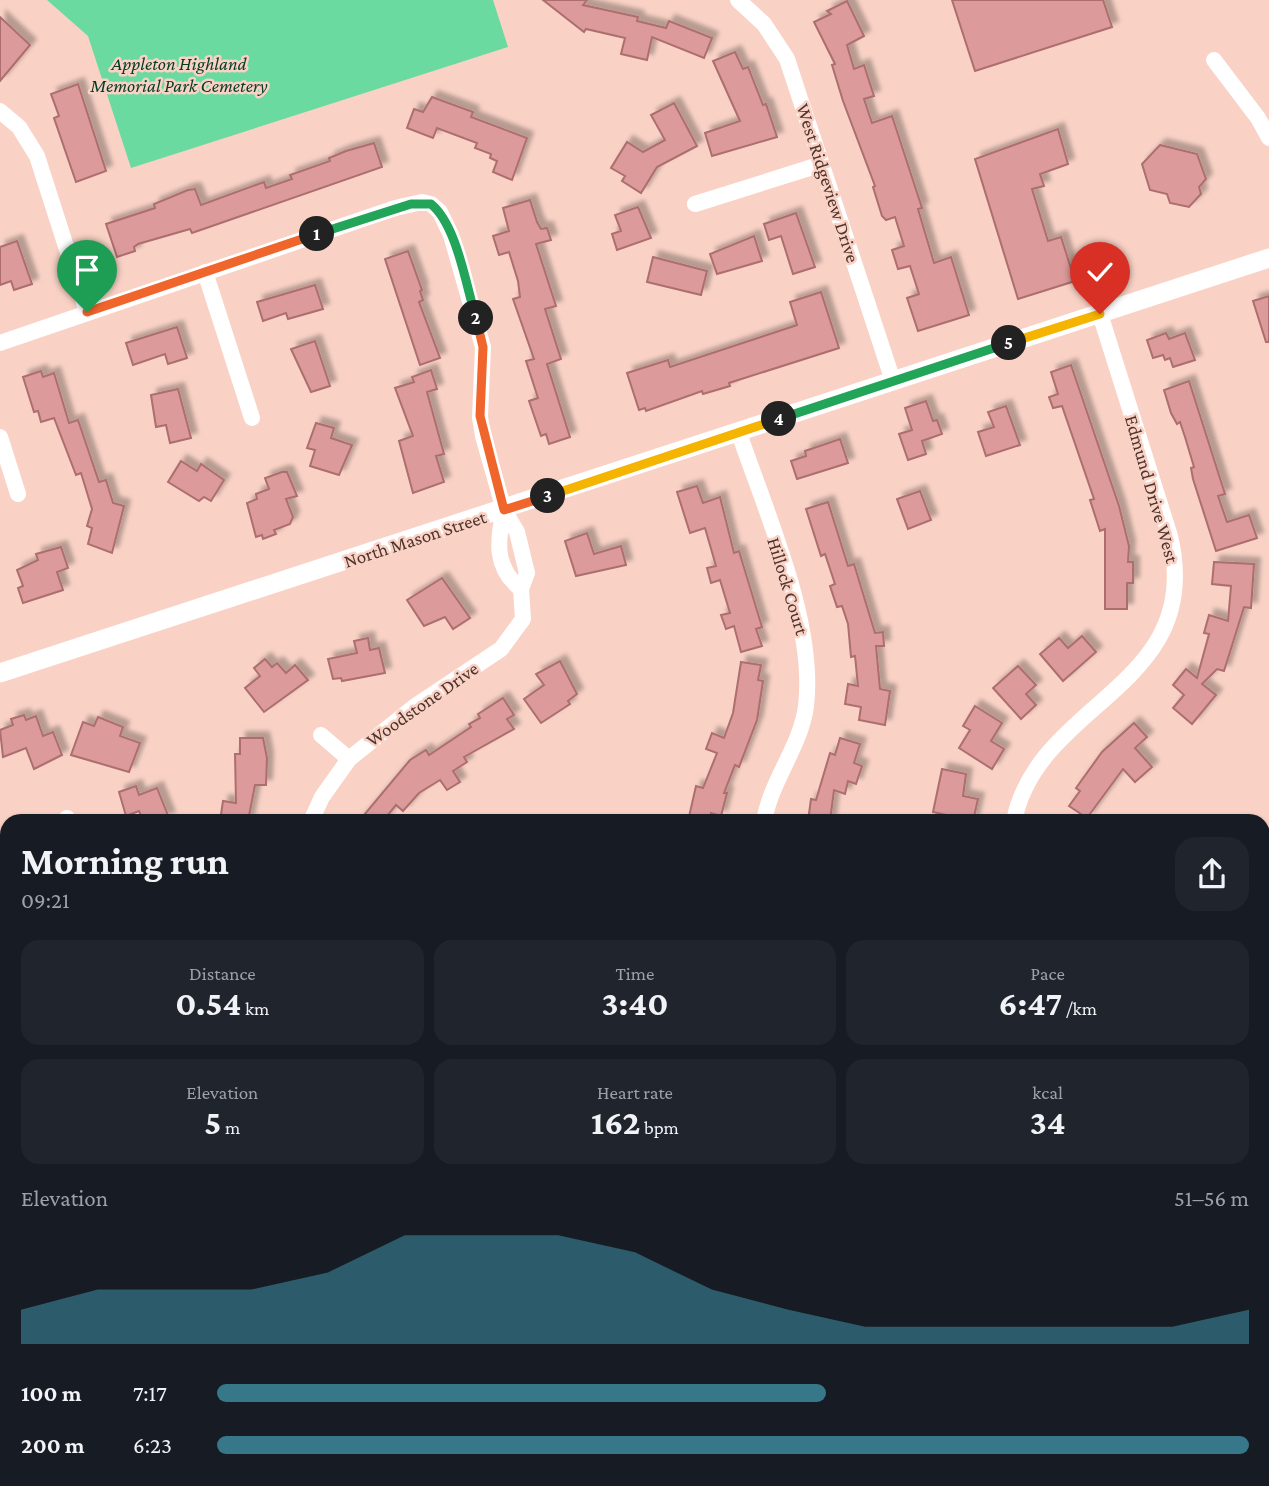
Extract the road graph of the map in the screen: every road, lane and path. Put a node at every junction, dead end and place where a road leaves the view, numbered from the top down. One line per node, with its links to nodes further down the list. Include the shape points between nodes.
1 (738, 0): 5 (street, West Ridgeview Drive, via 764,24 787,60)
2 (1214, 60): 4 (street)
3 (0, 111): 9 (street, via 19,127 37,156)
4 (1269, 138)
5 (822, 164): 6 (street); 12 (street, West Ridgeview Drive)
6 (695, 204)
7 (1269, 258): 10 (street, North Mason Street)
8 (205, 272): 9 (street); 13 (street); 17 (street, via 395,208 431,204 451,235 479,327 483,347 480,416)
9 (87, 312): 11 (street)
10 (1100, 314): 12 (street, North Mason Street); 23 (street, Edmund Drive West, via 1170,536 1175,598 1152,650 1049,753 1021,797)
11 (0, 343)
12 (892, 381): 14 (street, North Mason Street)
13 (252, 418)
14 (739, 433): 17 (street, North Mason Street); 22 (street, Hillock Court, via 797,607 808,657 801,726)
15 (0, 437): 16 (street)
16 (18, 494)
17 (504, 510): 18 (street, North Mason Street); 20 (street, Woodstone Drive, via 497,540 507,578 522,589 523,619 501,649 414,706)
18 (0, 673)
19 (321, 735): 20 (street)
20 (349, 759): 21 (street, Woodstone Drive)
21 (314, 814)
22 (766, 814)
23 (1016, 814)

